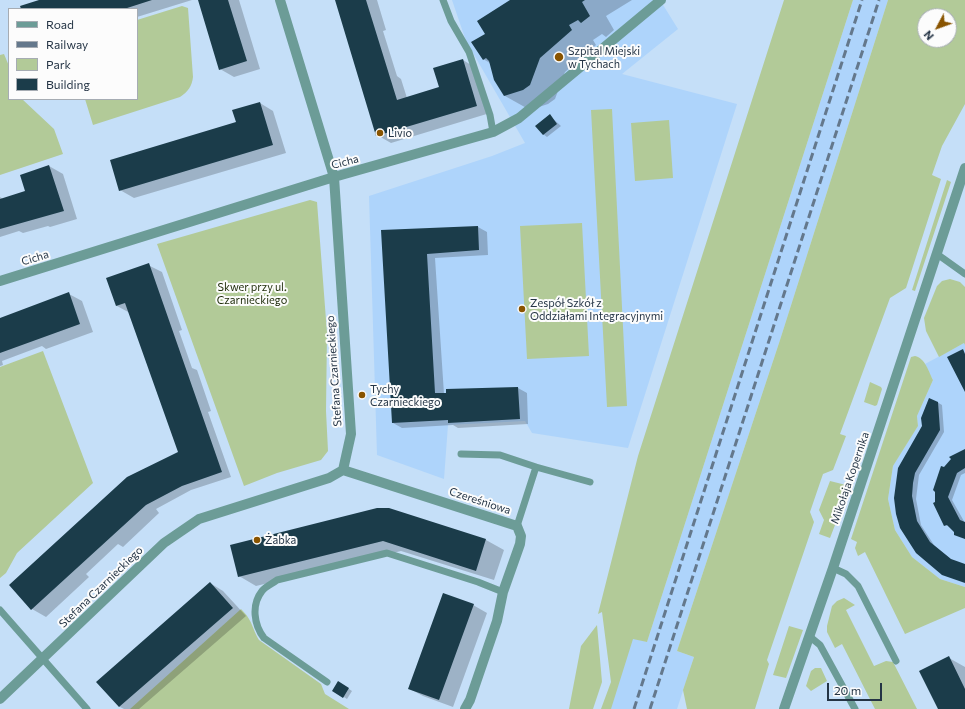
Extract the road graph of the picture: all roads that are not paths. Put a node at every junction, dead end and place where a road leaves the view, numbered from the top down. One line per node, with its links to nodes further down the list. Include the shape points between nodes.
1 (280, 0): 6 (street, Stefana Czarnieckiego)
2 (443, 0): 4 (lane, via 469,52 490,115)
3 (661, 0): 4 (street, Cicha, via 519,118)
4 (493, 132): 6 (street, Cicha)
5 (965, 168): 7 (street, Mikołaja Kopernika)
6 (334, 177): 9 (street, Cicha); 12 (street, Stefana Czarnieckiego, via 351,434)
7 (937, 254): 8 (lane); 15 (street, Mikołaja Kopernika)
8 (965, 274)
9 (0, 281)
10 (461, 454): 11 (lane, via 500,455)
11 (536, 467): 13 (lane); 14 (lane)
12 (343, 470): 14 (street, Czereśniowa); 19 (street, Stefana Czarnieckiego, via 329,478 200,519 164,543)
13 (590, 482)
14 (517, 526): 16 (street, Czereśniowa, via 521,536 520,544)
15 (833, 568): 18 (street, Mikołaja Kopernika); 20 (lane, via 846,574 858,586)
16 (503, 592): 21 (lane, via 387,553 277,580 265,588 256,602 258,630 264,638); 24 (street, Czereśniowa, via 497,621)
17 (0, 610): 19 (lane)
18 (809, 636): 25 (street, Mikołaja Kopernika); 26 (lane, via 820,645)
19 (43, 659): 22 (street, Stefana Czarnieckiego); 23 (lane)
20 (896, 661)
21 (327, 682)
22 (0, 699)
23 (87, 709)
24 (465, 709)
25 (784, 709)
26 (855, 709)

